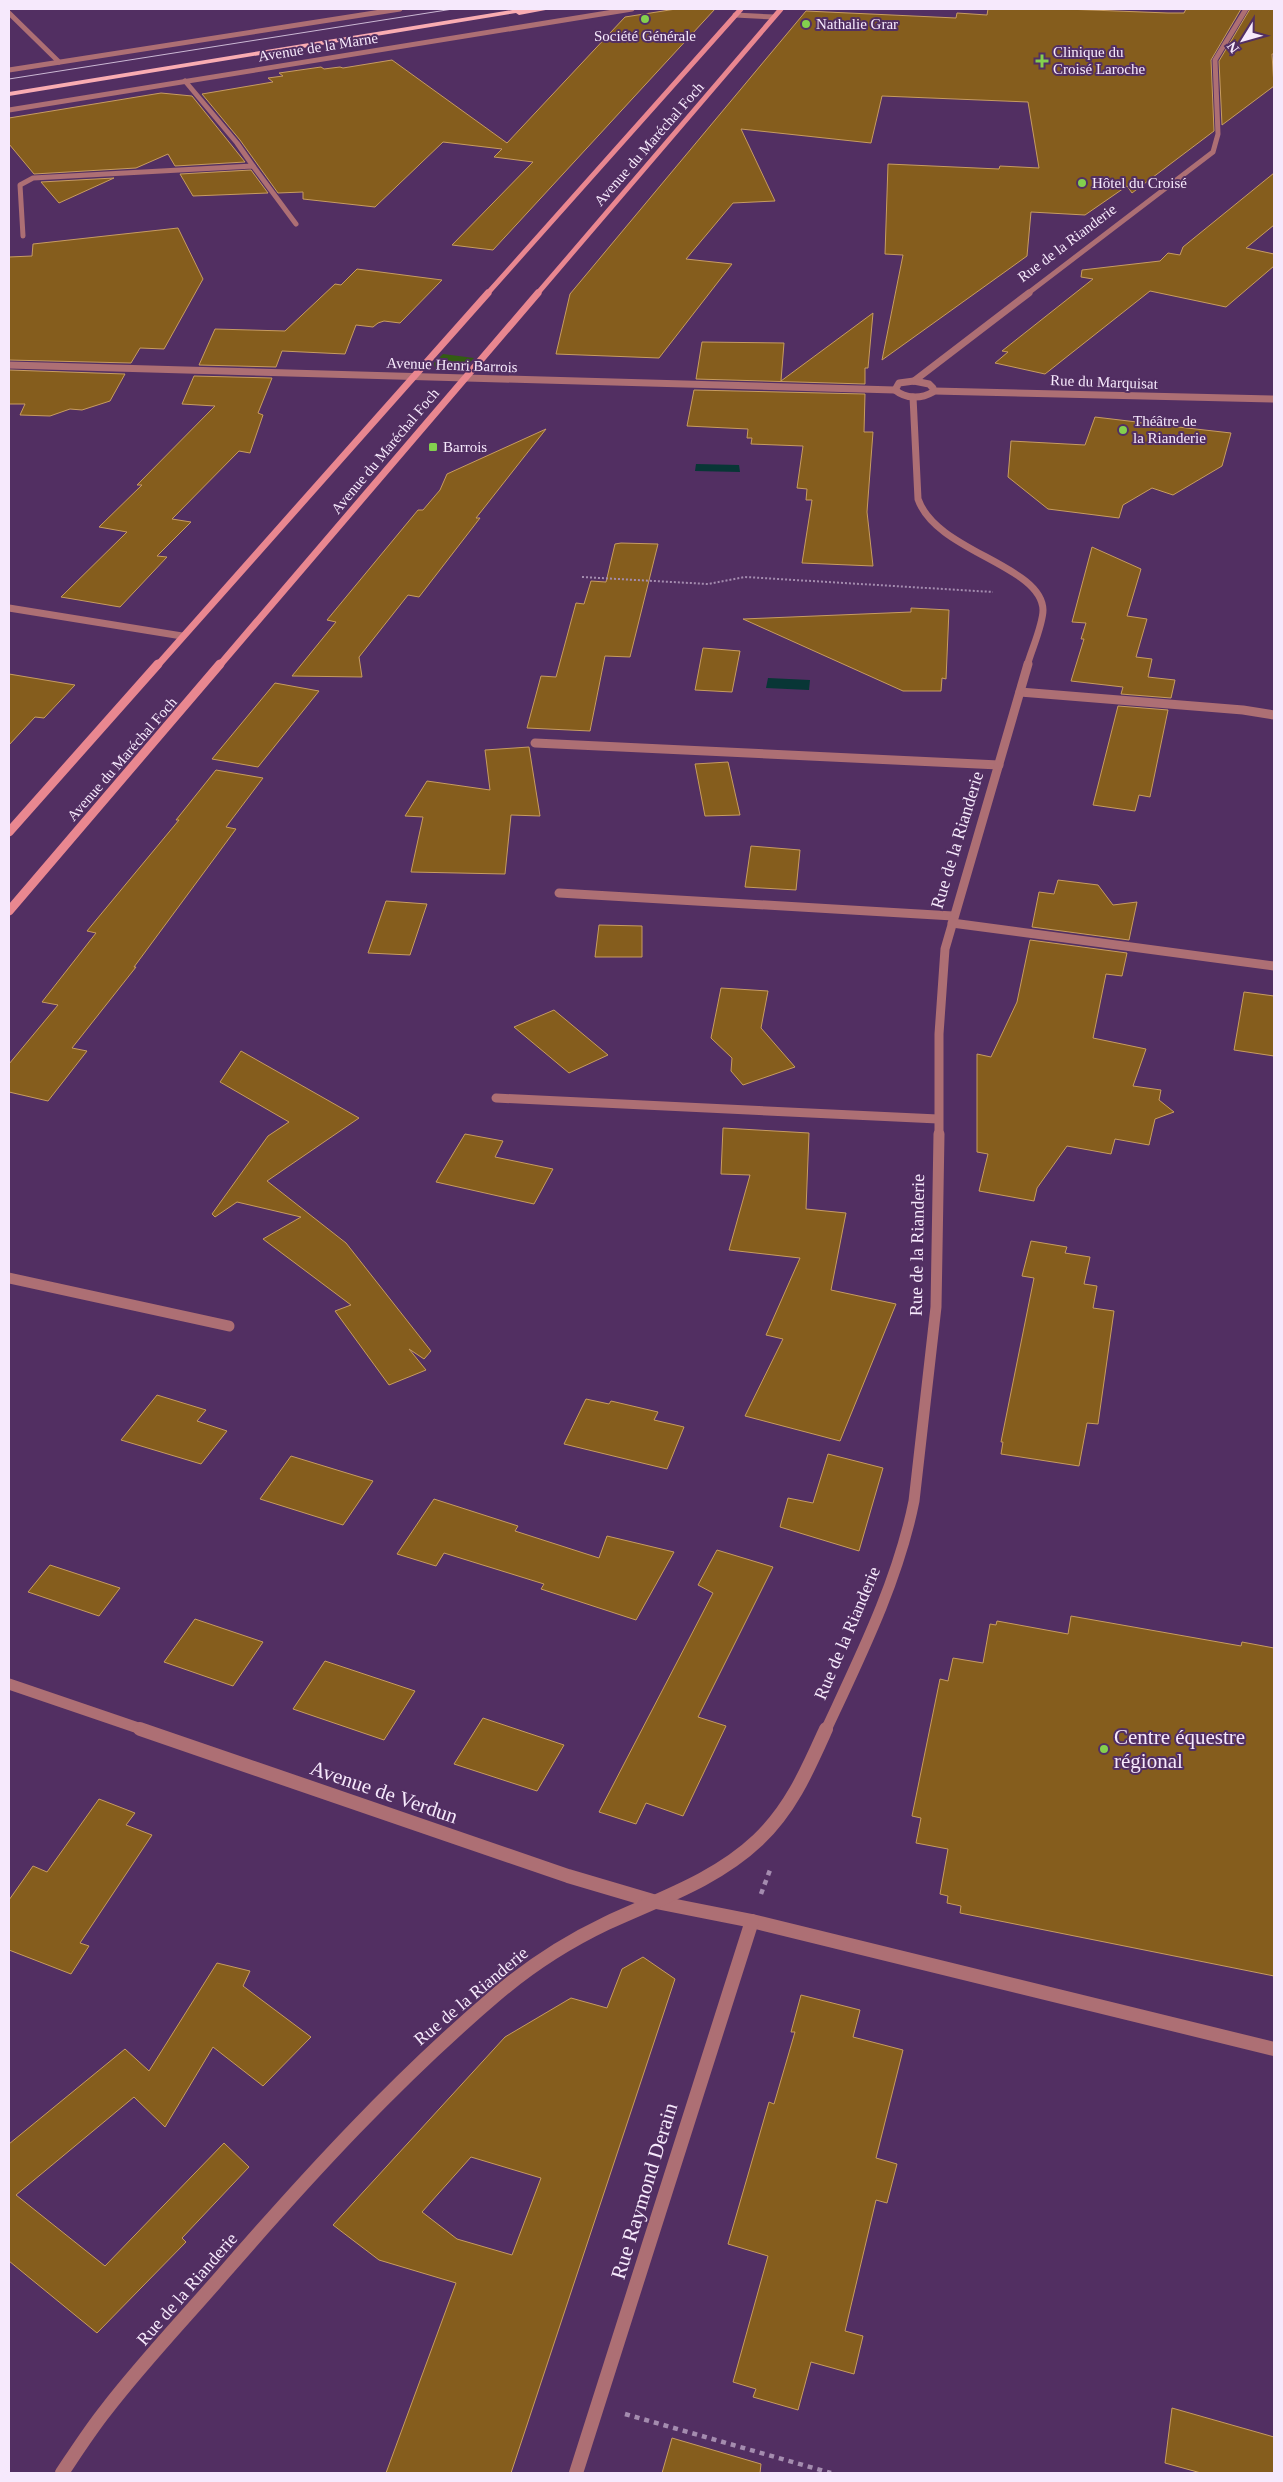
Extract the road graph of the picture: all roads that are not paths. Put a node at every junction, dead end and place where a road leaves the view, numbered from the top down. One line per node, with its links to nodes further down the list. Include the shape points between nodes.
1 (400, 9): 13 (street, Avenue de la Marne)
2 (495, 9): 16 (main road, Avenue de la Marne)
3 (526, 9): 12 (main road, Avenue de la Marne)
4 (548, 9): 12 (main road)
5 (632, 9): 15 (street, Avenue de la Marne)
6 (741, 9): 10 (main road, Avenue du Maréchal Foch)
7 (781, 9): 11 (main road, Avenue du Maréchal Foch)
8 (1246, 9): 25 (street, Rue de la Rianderie, via 1214,60 1218,134 1212,152)
9 (9, 13): 13 (street)
10 (735, 15): 11 (street); 23 (main road, Avenue du Maréchal Foch)
11 (774, 18): 24 (main road, Avenue du Maréchal Foch)
12 (435, 25): 17 (main road, Avenue de la Marne)
13 (59, 62): 14 (street, Avenue de la Marne)
14 (9, 70)
15 (184, 81): 18 (street, Avenue de la Marne); 19 (street)
16 (9, 87)
17 (9, 94)
18 (9, 110)
19 (253, 166): 20 (street); 21 (street, via 33,178 20,185)
20 (296, 224)
21 (23, 236)
22 (9, 365): 23 (street, Avenue Henri Barrois)
23 (415, 376): 24 (street, Avenue Henri Barrois); 31 (main road, Avenue du Maréchal Foch)
24 (464, 377): 26 (street, Avenue Henri Barrois); 38 (main road, Avenue du Maréchal Foch)
25 (914, 381): 26 (street, Rue de la Rianderie, via 899,383); 27 (street, via 929,384)
26 (895, 390): 28 (street)
27 (934, 391): 28 (street, via 927,396); 29 (street, Rue du Marquisat)
28 (913, 397): 32 (street, Rue de la Rianderie, via 918,499 923,511 943,533 1021,577 1043,602 1040,624)
29 (1274, 399)
30 (9, 608): 31 (street)
31 (182, 636): 36 (main road, Avenue du Maréchal Foch)
32 (1020, 692): 33 (street); 35 (street, Rue de la Rianderie)
33 (1274, 715)
34 (534, 742): 35 (street)
35 (999, 765): 39 (street, Rue de la Rianderie)
36 (9, 832)
37 (559, 893): 39 (street)
38 (9, 911)
39 (953, 920): 40 (street); 42 (street, Rue de la Rianderie, via 945,948 942,985)
40 (1274, 966)
41 (496, 1098): 42 (street)
42 (938, 1119): 46 (street, Rue de la Rianderie, via 937,1290 928,1384 910,1518 888,1591 799,1788 785,1811 765,1835 724,1868)
43 (9, 1278): 44 (street)
44 (229, 1326)
45 (9, 1684): 46 (street, Avenue de Verdun, via 558,1873)
46 (656, 1902): 47 (street, Avenue de Verdun); 49 (street, Rue de la Rianderie, via 584,1934 530,1969 409,2073 355,2126 134,2377)
47 (752, 1921): 48 (street, Avenue de Verdun); 50 (street, Rue Raymond Derain)
48 (1274, 2049)
49 (62, 2473)
50 (576, 2473)

